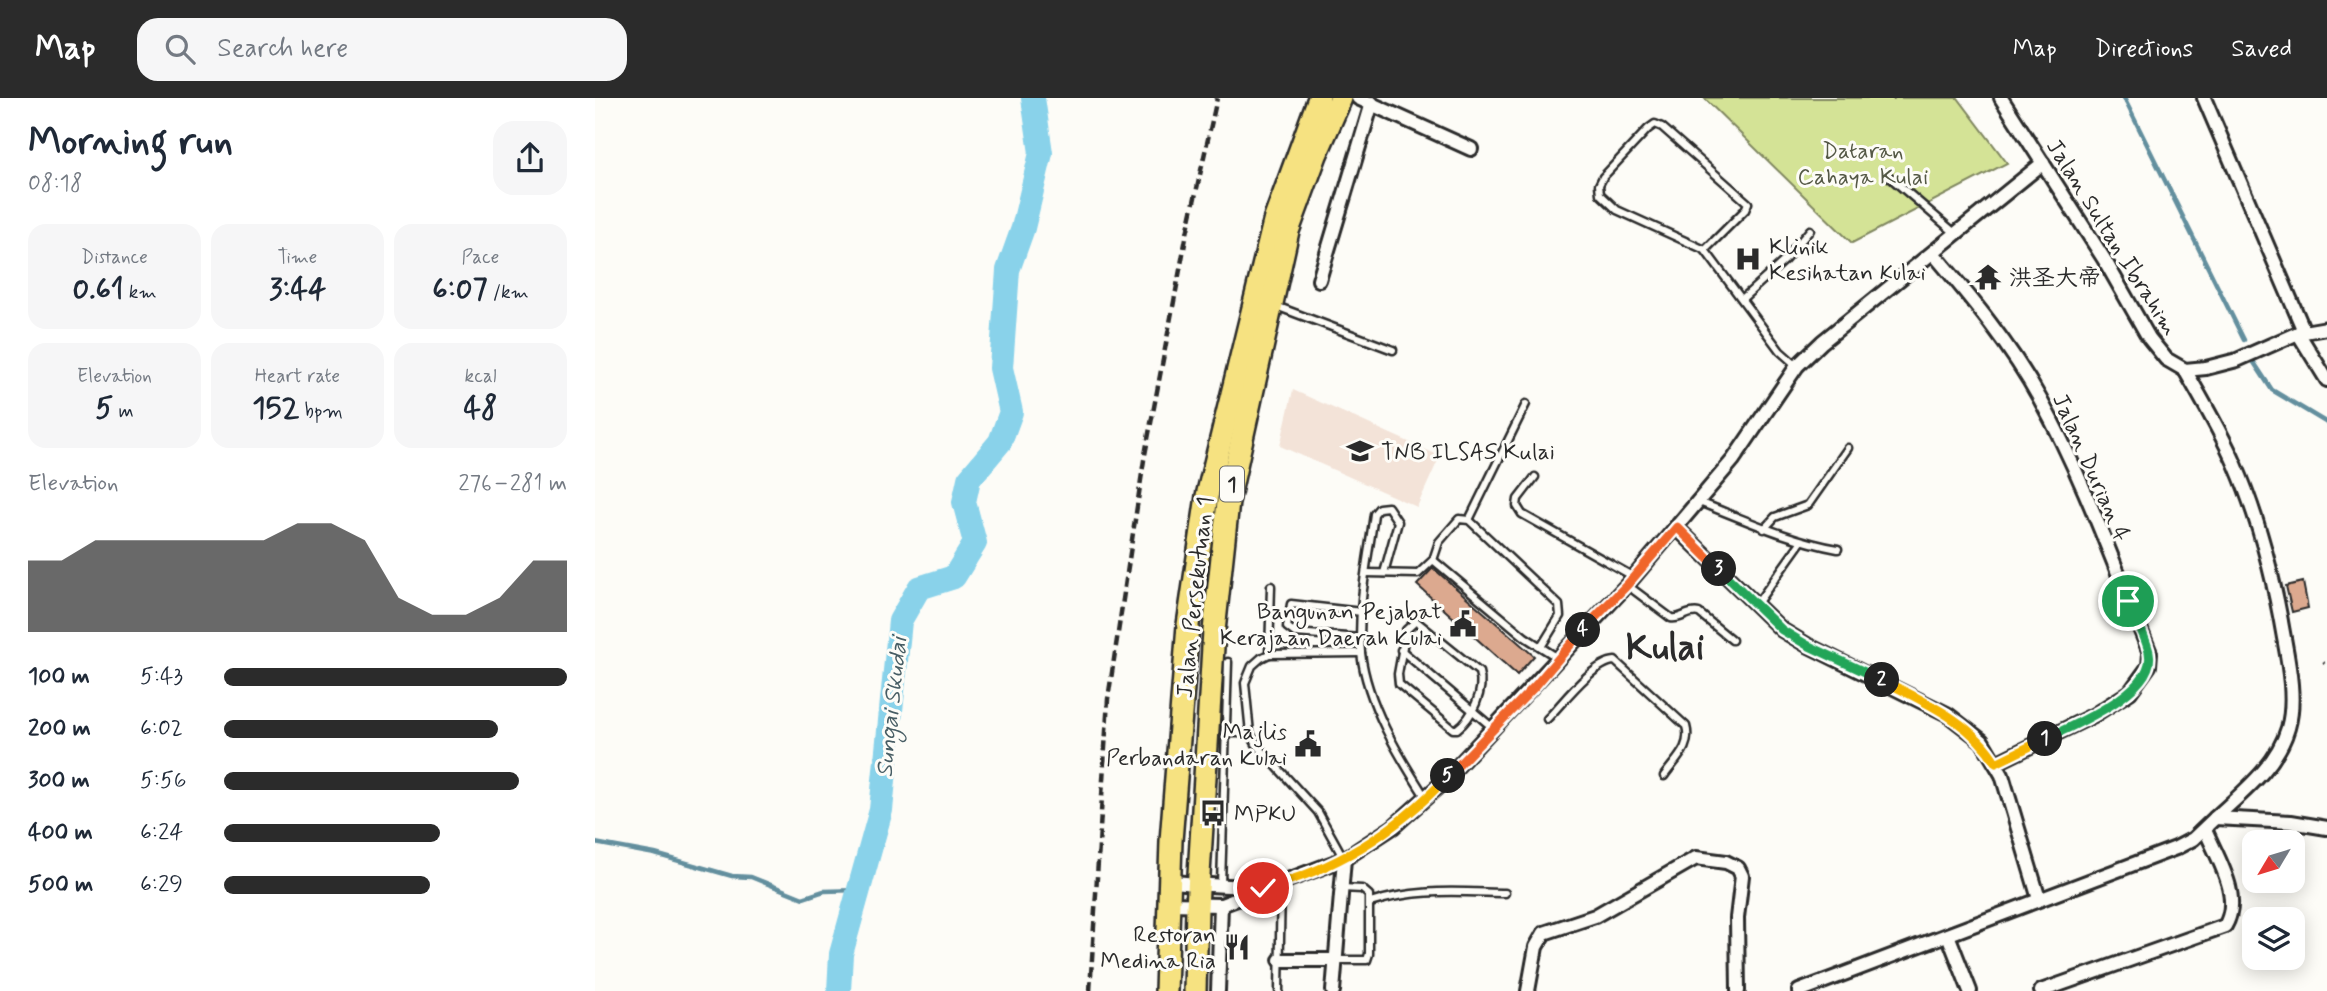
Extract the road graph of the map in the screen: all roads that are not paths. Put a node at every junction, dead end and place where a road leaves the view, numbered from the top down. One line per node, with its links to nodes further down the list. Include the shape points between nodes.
1 (1319, 98): 59 (highway, Jalan Persekutuan 1 / 1, via 1275,218 1207,496 1188,625)
2 (1341, 98): 16 (highway, Jalan Persekutuan 1 / 1, via 1289,231)
3 (1358, 98): 6 (street)
4 (2001, 98): 8 (street, Jalan Sultan Ibrahim)
5 (2204, 98): 18 (street)
6 (1372, 103): 7 (street); 14 (street)
7 (1471, 149)
8 (2043, 163): 11 (street); 21 (street, Jalan Sultan Ibrahim, via 2149,338 2166,359)
9 (1885, 173): 11 (lane)
10 (1811, 230): 15 (lane)
11 (1956, 234): 13 (street)
12 (1705, 250): 12 (lane, via 1748,203 1655,124 1603,177 1599,194 1617,210); 15 (lane)
13 (1933, 253): 20 (street); 52 (street, Jalan Durian 4, via 2007,345 2040,399 2150,653 2149,666 2130,692)
14 (1319, 280)
15 (1742, 299): 20 (lane, via 1780,351)
16 (1271, 304): 19 (lane); 65 (highway, Jalan Persekutuan 1 / 1, via 1228,502 1213,631)
17 (2327, 328): 18 (street)
18 (2301, 332): 21 (street, via 2237,360); 22 (street)
19 (1393, 350)
20 (1797, 366): 26 (street)
21 (2185, 370): 55 (street, via 2249,497 2281,620 2291,689 2289,727 2276,756)
22 (2327, 380)
23 (1526, 404): 27 (lane)
24 (1848, 448): 29 (lane, via 1808,505 1775,517)
25 (1535, 477): 35 (lane, via 1518,499 1522,514)
26 (1699, 502): 28 (street); 29 (lane)
27 (1469, 520): 32 (lane, via 1459,519 1443,537); 41 (lane, via 1559,605 1560,616)
28 (1677, 527): 35 (street); 37 (street)
29 (1764, 529): 30 (lane)
30 (1801, 542): 31 (lane); 37 (lane)
31 (1838, 549)
32 (1433, 560): 34 (lane, via 1418,574); 41 (lane)
33 (1366, 573): 34 (lane); 34 (lane, via 1374,514 1388,507 1398,522); 38 (lane)
34 (1384, 573)
35 (1631, 581): 40 (lane, via 1671,618 1699,613); 45 (street)
36 (1271, 586): 44 (lane)
37 (1756, 605): 52 (street, via 1782,630 1807,645 1947,714 1982,741)
38 (1362, 612): 39 (lane); 39 (lane, via 1291,604 1287,621 1295,633)
39 (1360, 638): 43 (lane)
40 (1732, 640)
41 (1541, 647): 45 (lane)
42 (1401, 650): 47 (lane); 47 (lane, via 1398,680 1402,687 1453,729); 47 (lane, via 1406,630 1416,621 1476,667 1481,679)
43 (1361, 653): 44 (lane); 54 (lane, via 1384,723)
44 (1269, 654): 51 (lane, via 1252,666 1245,683)
45 (1558, 659): 49 (street)
46 (1228, 662): 50 (lane)
47 (1473, 711): 49 (lane)
48 (1547, 719): 53 (lane, via 1595,670 1615,662 1686,726 1687,747)
49 (1493, 728): 54 (street)
50 (1226, 733): 51 (lane); 60 (lane)
51 (1250, 733): 58 (lane, via 1318,812)
52 (1996, 763): 66 (street)
53 (1664, 776)
54 (1426, 798): 58 (street, via 1393,827)
55 (2215, 818): 56 (street); 57 (street)
56 (2327, 828)
57 (2205, 830): 66 (street, via 2176,848); 82 (street, via 2233,905 2225,926)
58 (1344, 859): 61 (street); 63 (street)
59 (1169, 881): 65 (street); 68 (highway, Jalan Persekutuan 1 / 1)
60 (1221, 884): 62 (street); 65 (street)
61 (1281, 884): 62 (street); 71 (lane)
62 (1263, 888): 69 (street)
63 (1340, 888): 67 (lane, via 1362,889); 72 (street)
64 (1505, 893): 67 (lane, via 1426,890)
65 (1197, 896): 68 (street); 69 (street); 74 (highway, Jalan Persekutuan 1 / 1)
66 (2039, 899): 70 (street)
67 (1370, 903): 72 (lane, via 1367,960)
68 (1168, 904): 73 (highway, Jalan Persekutuan 1 / 1)
69 (1221, 905): 75 (street)
70 (1948, 935): 80 (street); 81 (street)
71 (1280, 960): 72 (street); 76 (lane)
72 (1333, 960): 77 (street)
73 (1166, 991)
74 (1195, 991)
75 (1218, 991)
76 (1279, 991)
77 (1332, 991)
78 (1528, 991): 79 (street, via 1544,933 1595,916 1696,858 1726,862 1742,876 1737,918)
79 (1738, 991)
80 (1799, 991)
81 (1970, 991)
82 (2041, 991)

